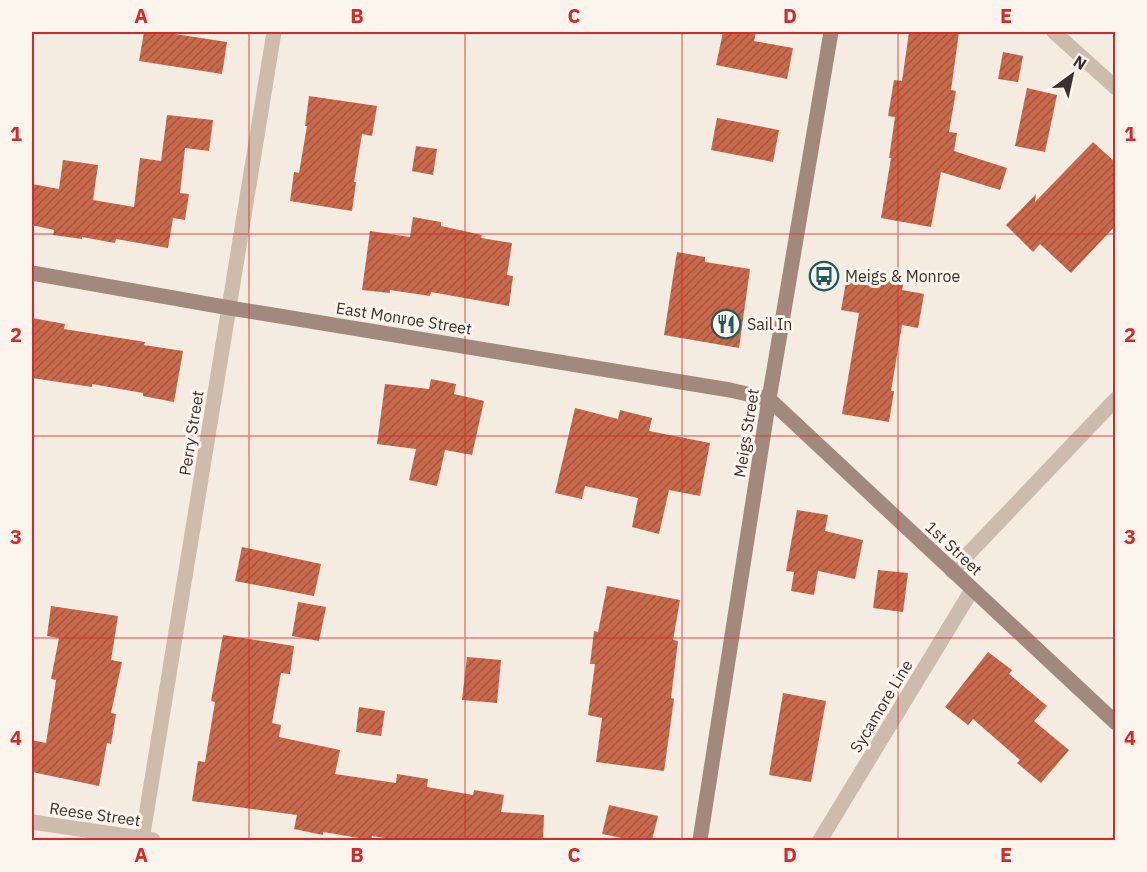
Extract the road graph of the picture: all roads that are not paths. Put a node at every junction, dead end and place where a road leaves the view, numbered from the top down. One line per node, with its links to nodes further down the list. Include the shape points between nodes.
1 (274, 32): 6 (street, Perry Street)
2 (831, 32): 7 (main road, Meigs Street)
3 (1054, 32): 4 (street)
4 (1116, 88)
5 (32, 273): 6 (main road, East Monroe Street)
6 (230, 308): 7 (main road, East Monroe Street); 13 (street, Perry Street)
7 (770, 399): 9 (main road, 1st Street); 14 (main road, Meigs Street)
8 (1116, 399): 9 (street)
9 (952, 571): 10 (main road, 1st Street)
10 (972, 590): 11 (main road, 1st Street); 15 (street, Sycamore Line)
11 (1116, 723)
12 (32, 822): 13 (street, Reese Street)
13 (146, 840)
14 (700, 840)
15 (820, 840)

